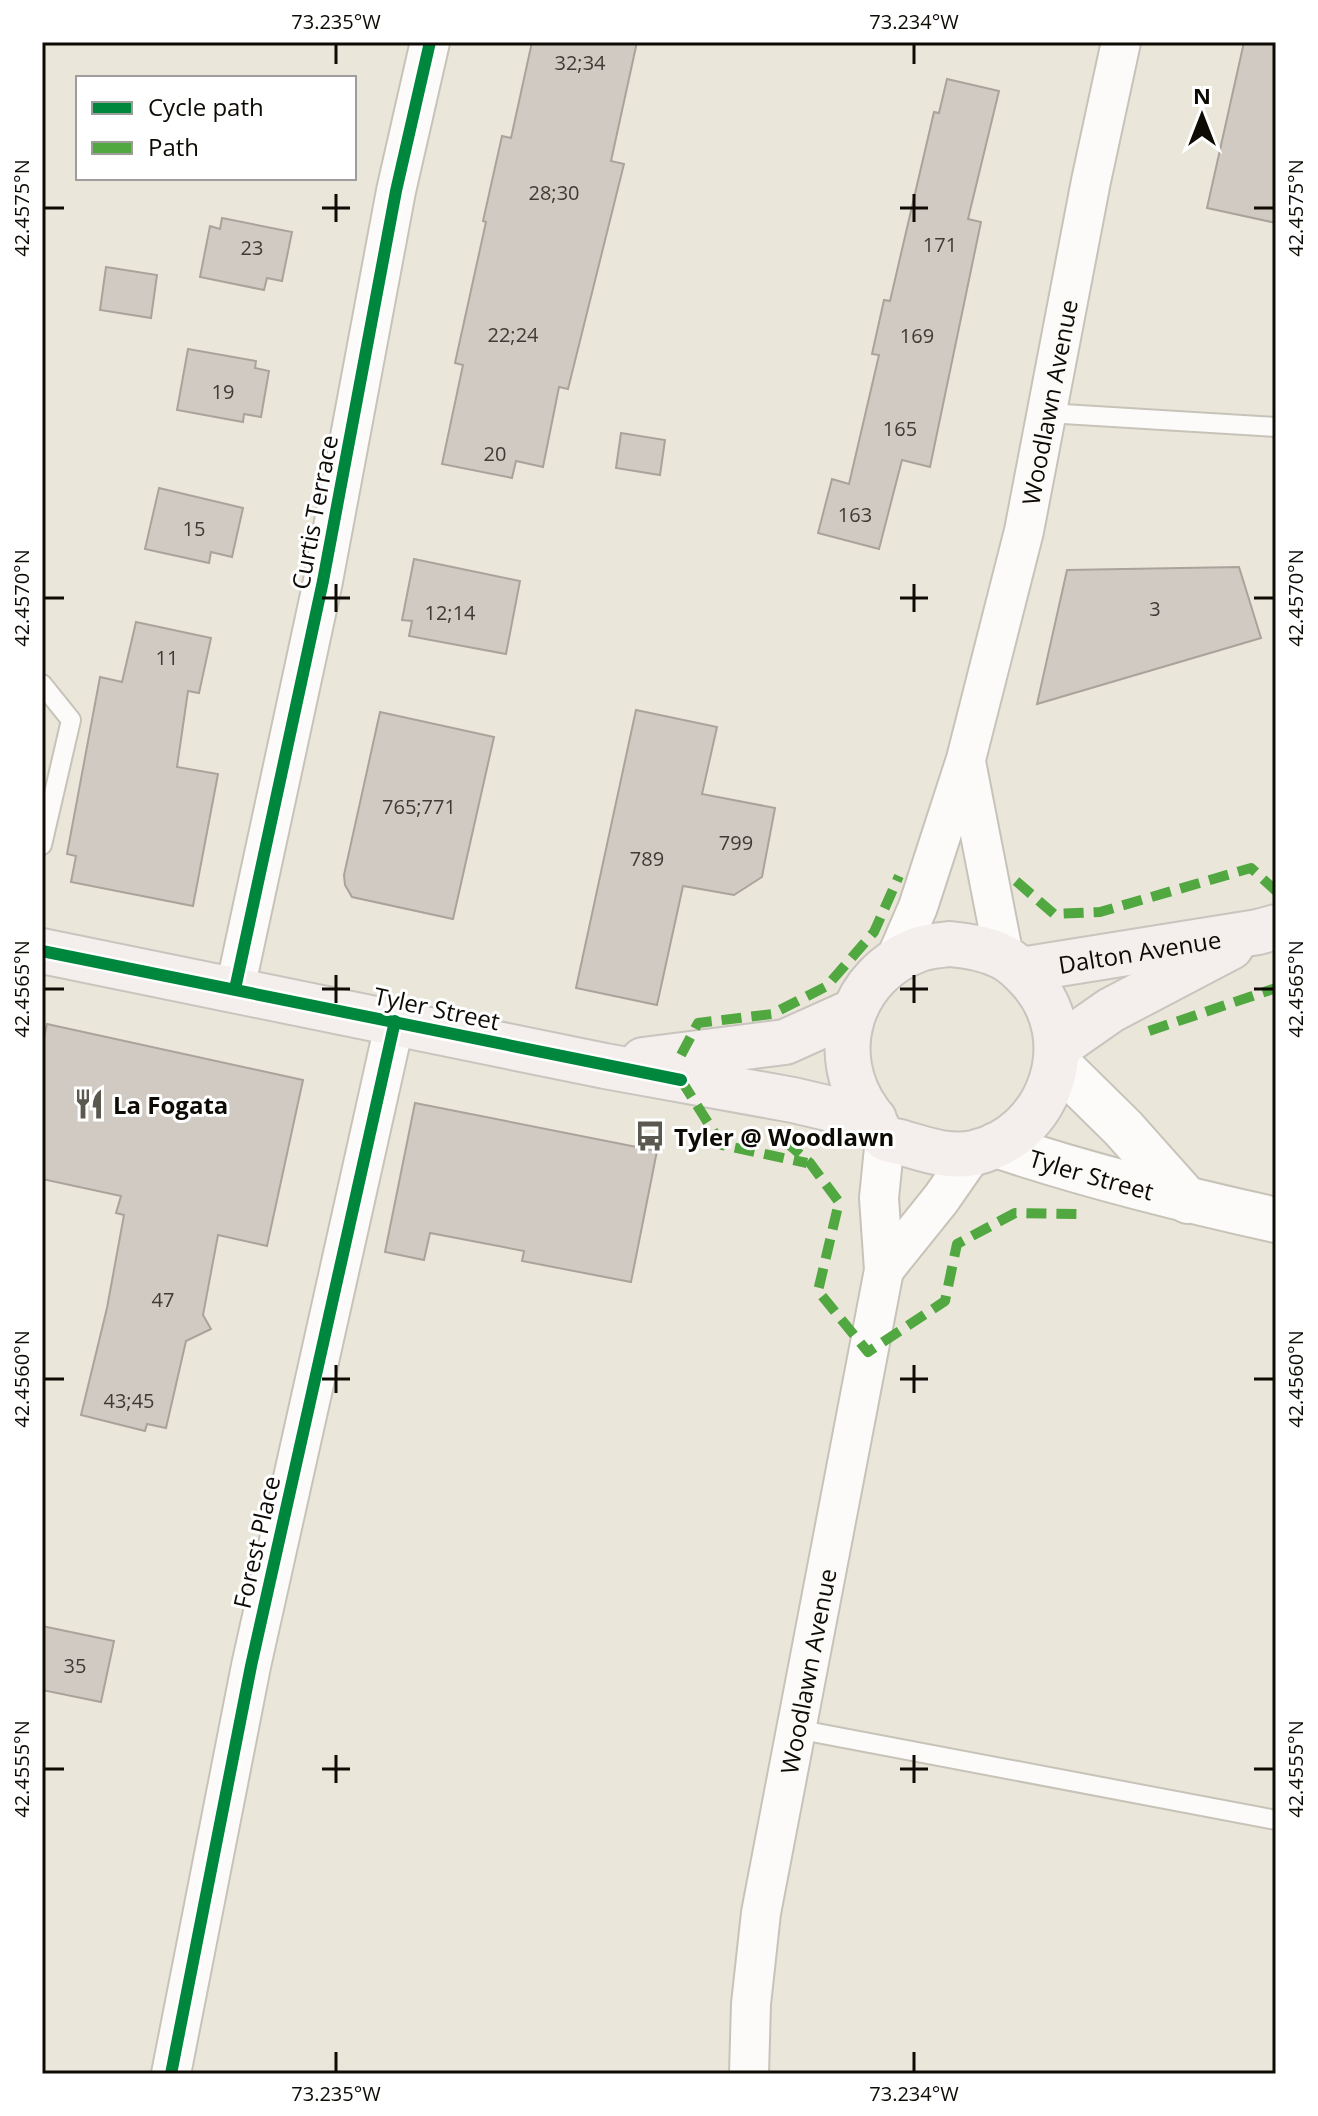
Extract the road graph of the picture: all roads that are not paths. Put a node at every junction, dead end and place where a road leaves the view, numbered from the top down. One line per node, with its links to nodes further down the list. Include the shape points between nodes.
1 (430, 42): 12 (street, Curtis Terrace)
2 (1121, 42): 3 (street, Woodlawn Avenue)
3 (1047, 413): 4 (lane); 6 (street, Woodlawn Avenue, via 1024,531)
4 (1276, 427)
5 (42, 684): 7 (lane, via 71,720)
6 (966, 759): 10 (street, Woodlawn Avenue, via 918,907); 11 (street, Woodlawn Avenue)
7 (42, 845)
8 (1267, 930): 11 (main road, Dalton Avenue); 15 (main road, Dalton Avenue, via 1111,1010)
9 (42, 951): 12 (main road, Tyler Street)
10 (895, 960): 11 (main road, via 921,948 950,944 978,947); 13 (main road, via 870,982)
11 (1013, 964): 15 (main road, via 1041,992 1054,1018)
12 (235, 989): 14 (main road, Tyler Street)
13 (854, 1011): 16 (main road, Tyler Street, via 785,1042); 17 (main road, via 847,1039 848,1068 857,1096)
14 (395, 1021): 16 (main road, Tyler Street); 24 (street, Forest Place, via 251,1666)
15 (1058, 1055): 18 (main road, via 1040,1106 1025,1125); 19 (street, Tyler Street)
16 (605, 1066): 17 (main road, Tyler Street, via 793,1100)
17 (879, 1129): 18 (main road, via 936,1154); 21 (street, Woodlawn Avenue)
18 (984, 1149): 19 (street, Tyler Street); 21 (street, Woodlawn Avenue)
19 (1188, 1201): 20 (street, Tyler Street)
20 (1276, 1220)
21 (884, 1270): 22 (street, Woodlawn Avenue)
22 (796, 1729): 23 (lane); 25 (street, Woodlawn Avenue, via 761,1913)
23 (1276, 1820)
24 (171, 2074)
25 (749, 2074)

